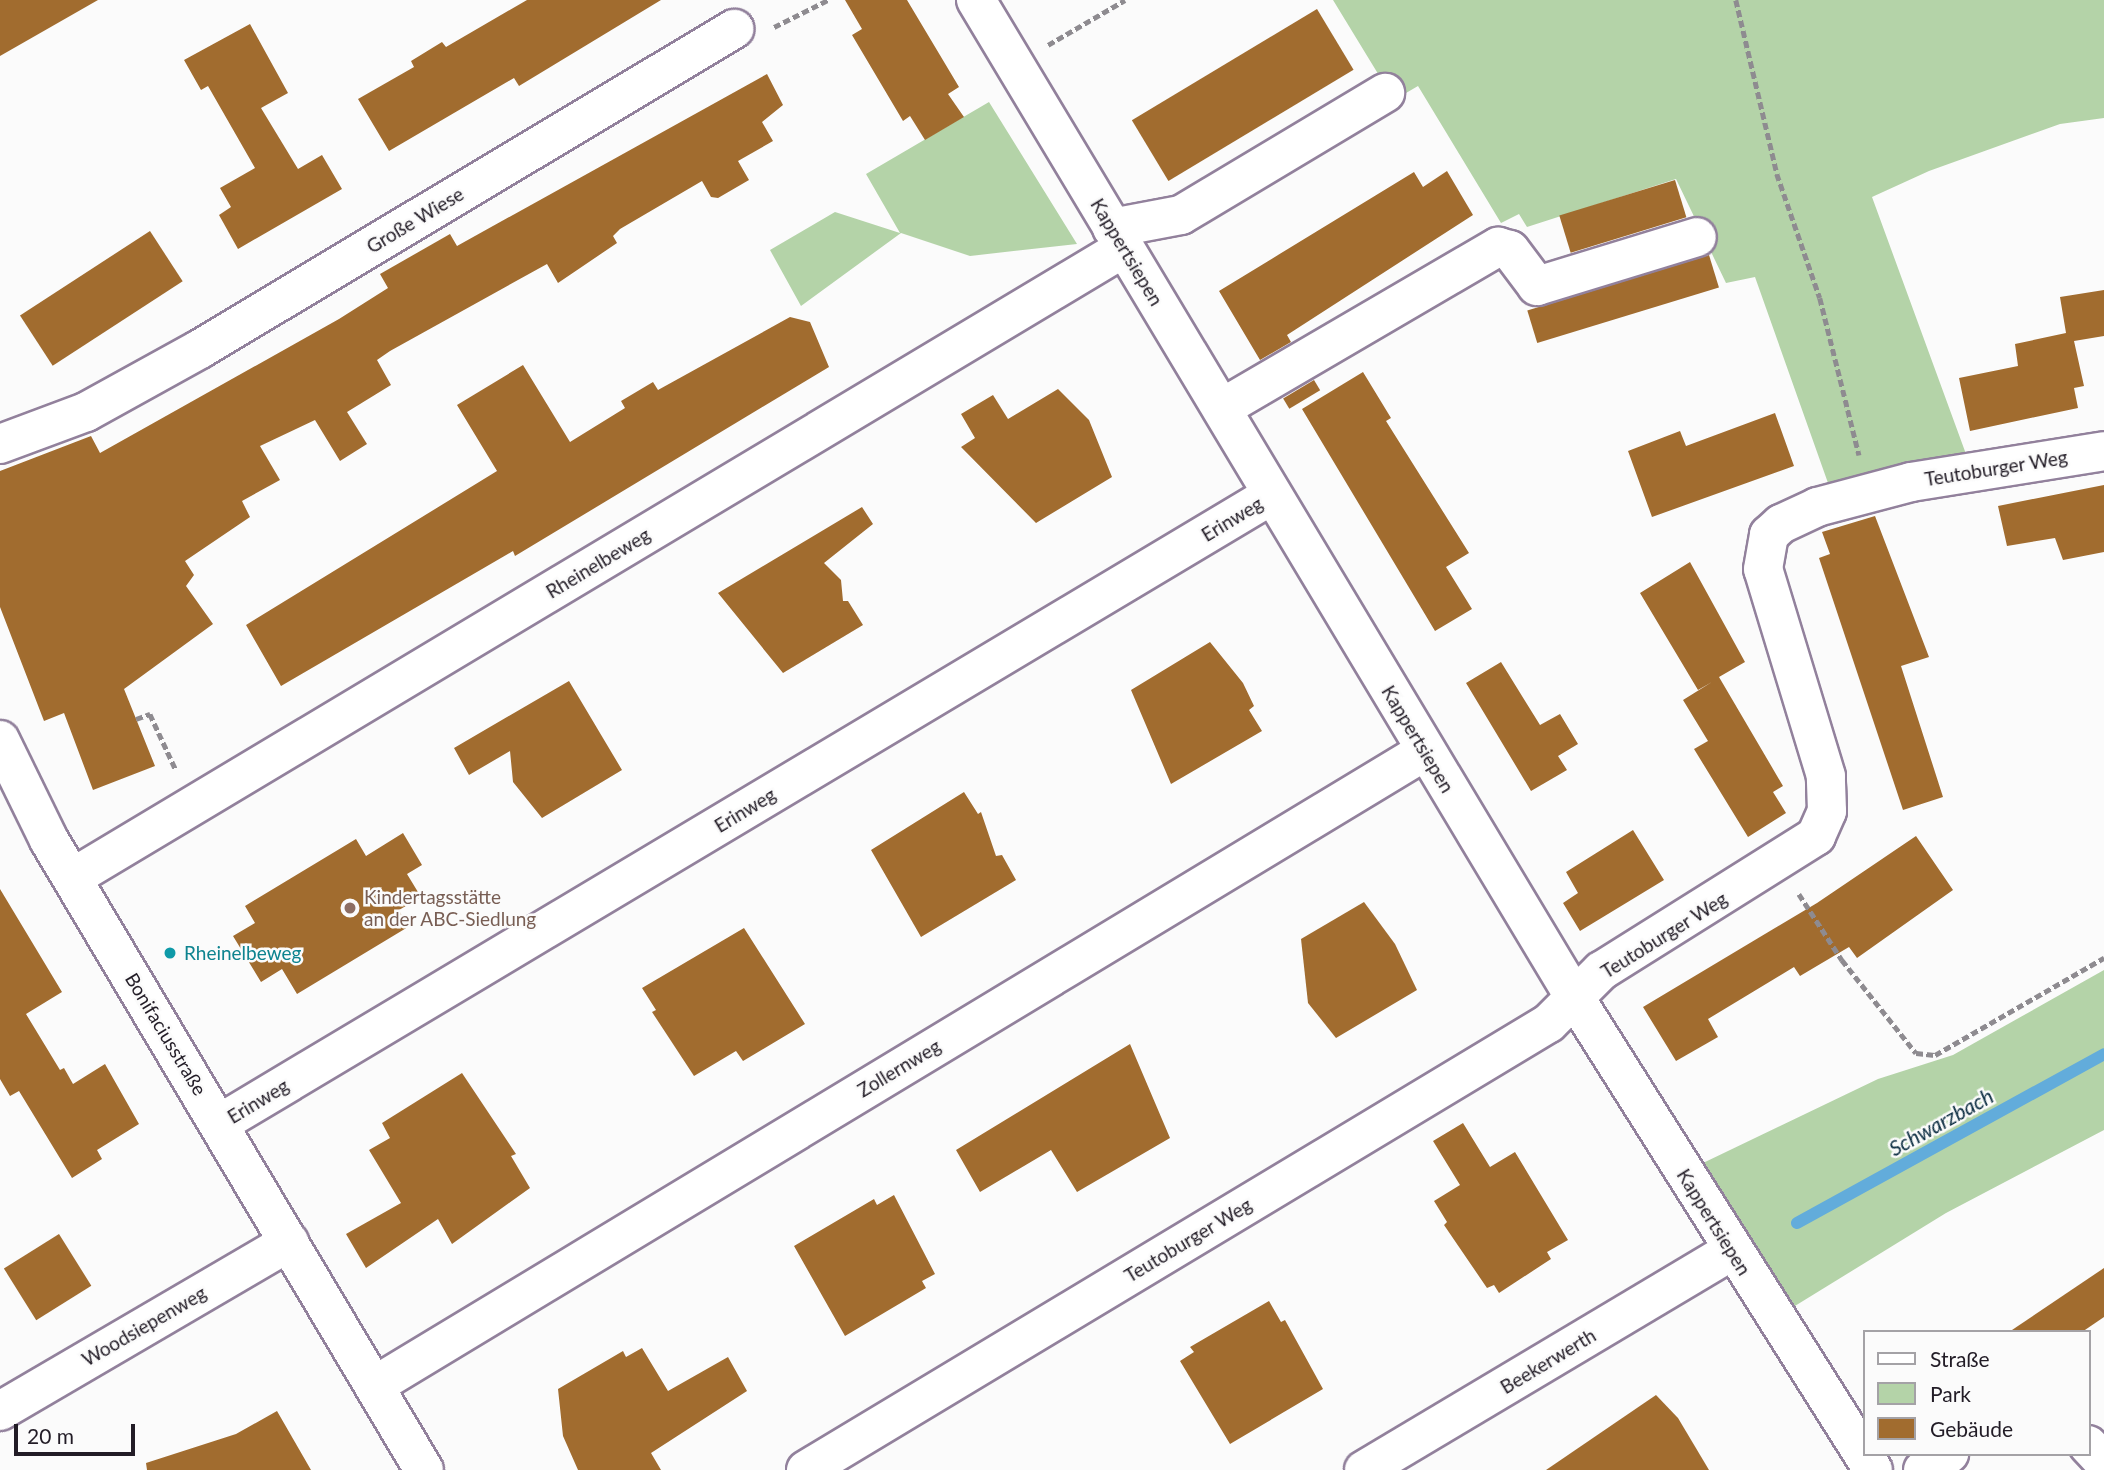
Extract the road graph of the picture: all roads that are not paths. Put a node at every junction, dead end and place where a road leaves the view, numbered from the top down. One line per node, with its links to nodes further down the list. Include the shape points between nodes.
1 (976, 0): 5 (street, Kappertsiepen)
2 (734, 29): 7 (street, Große Wiese, via 200,349 86,412)
3 (1385, 93): 5 (street, via 1181,215)
4 (1697, 237): 6 (street, via 1537,286 1510,250 1498,247)
5 (1118, 238): 6 (street, Kappertsiepen); 12 (street, Rheinelbeweg)
6 (1222, 408): 9 (street, Kappertsiepen)
7 (0, 444)
8 (2104, 451): 13 (street, Teutoburger Weg, via 1869,493 1794,517 1769,535 1763,569 1826,776 1826,811 1816,836 1779,865 1601,971)
9 (1270, 496): 11 (street, Kappertsiepen); 14 (street, Erinweg)
10 (0, 740): 12 (street, Bonifaciusstraße)
11 (1425, 751): 13 (street, Kappertsiepen); 17 (street, Zollernweg)
12 (72, 878): 14 (street, Bonifaciusstraße)
13 (1574, 998): 16 (street, Kappertsiepen); 24 (street, Teutoburger Weg, via 1537,1030)
14 (219, 1124): 15 (street, Bonifaciusstraße)
15 (289, 1242): 17 (street, Bonifaciusstraße); 18 (street, Woodsiepenweg)
16 (1732, 1251): 20 (street, Kappertsiepen); 25 (street, Beekerwerth)
17 (374, 1386): 23 (street, Bonifaciusstraße)
18 (0, 1411)
19 (2090, 1447): 22 (street)
20 (1862, 1453)
21 (1946, 1456): 26 (street)
22 (2104, 1462)
23 (424, 1470)
24 (806, 1470)
25 (1364, 1470)
26 (1923, 1470)

